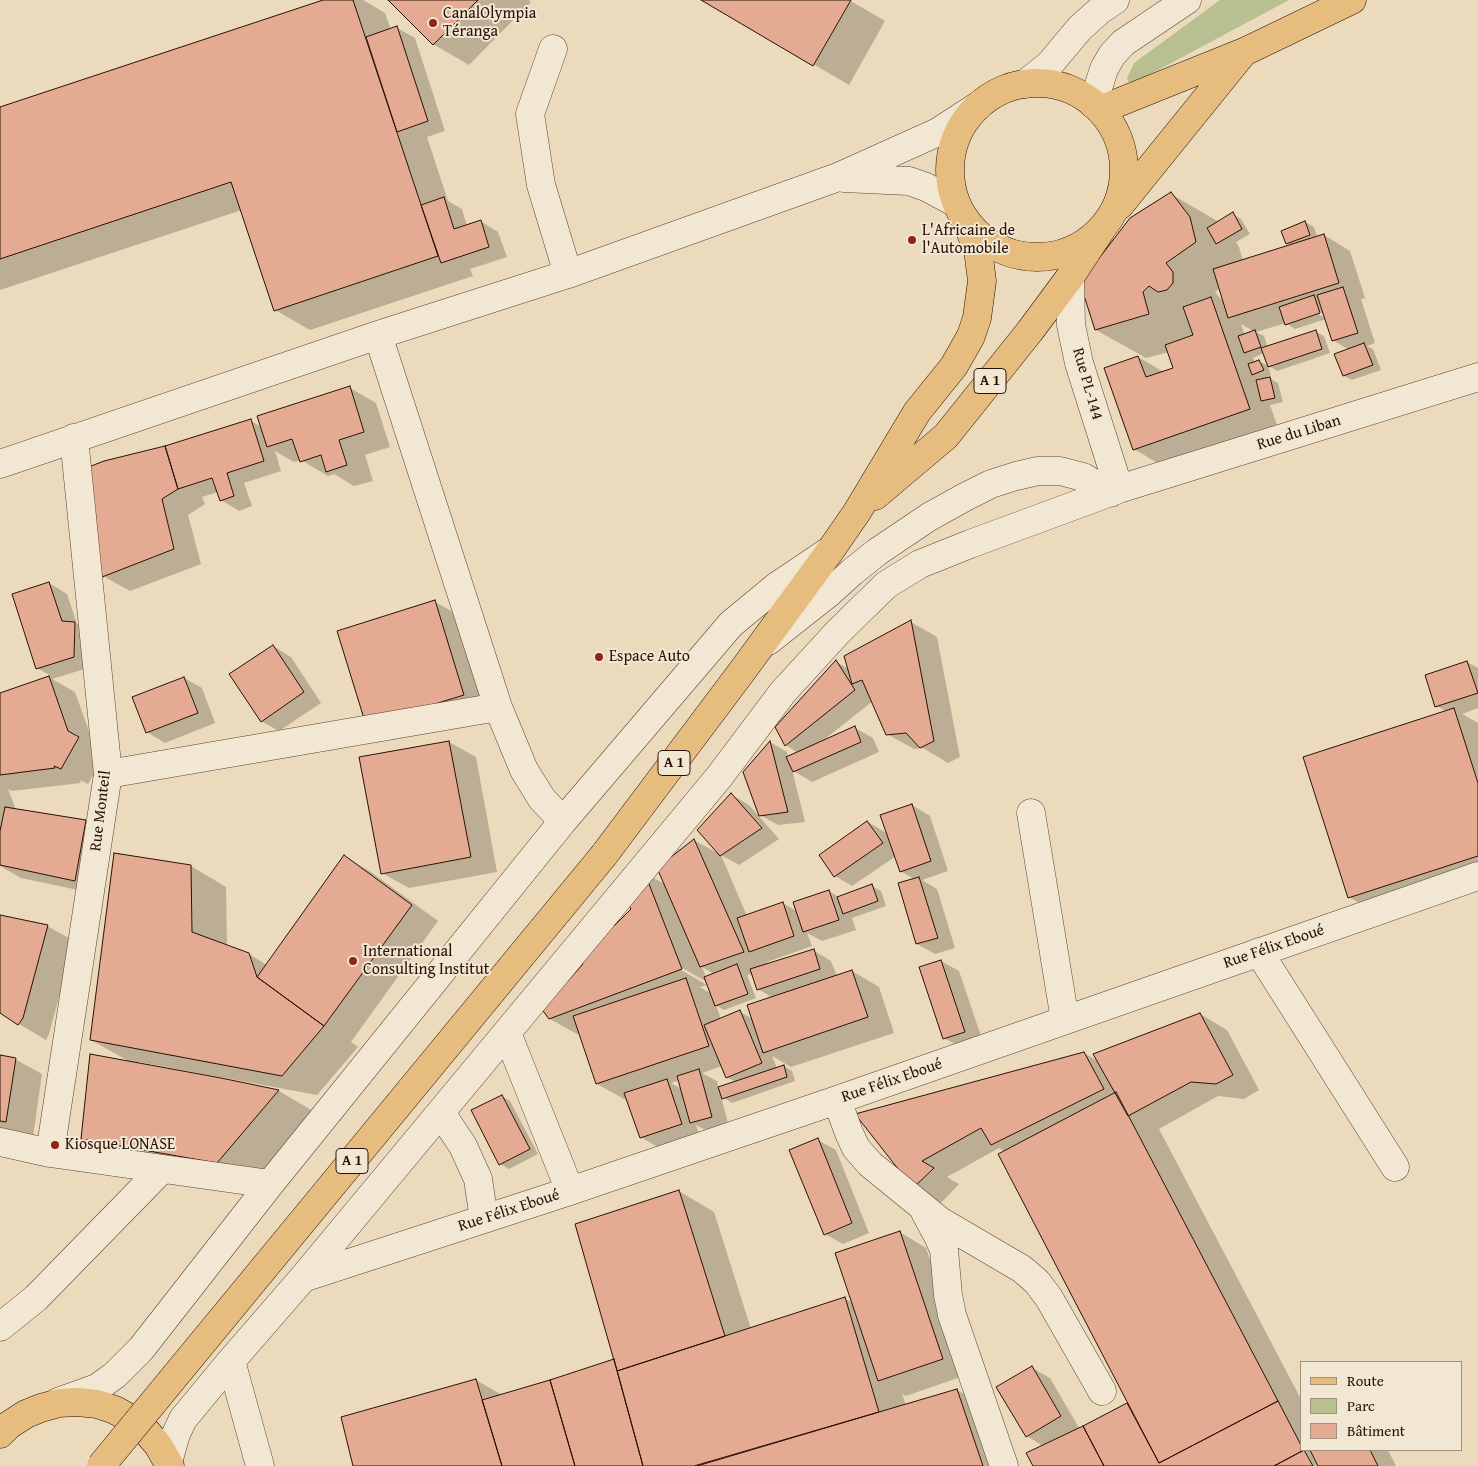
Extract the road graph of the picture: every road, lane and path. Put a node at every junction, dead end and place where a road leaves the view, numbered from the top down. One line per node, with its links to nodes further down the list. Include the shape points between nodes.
1 (1115, 0): 6 (street, via 1080,28 1049,65)
2 (1188, 0): 8 (street, via 1124,43 1112,55 1104,69)
3 (1352, 0): 5 (main road)
4 (553, 50): 12 (street, via 530,114 541,185)
5 (1244, 52): 8 (main road); 11 (main road)
6 (1025, 84): 7 (main road, via 992,95); 8 (main road, via 1060,86 1078,93)
7 (978, 106): 9 (street, via 938,132); 10 (main road, via 966,119 952,151 951,186)
8 (1097, 107): 11 (main road, via 1111,124 1124,159 1120,196)
9 (838, 177): 10 (street, via 909,181 926,187); 12 (street)
10 (961, 212): 11 (main road, via 977,234 993,246 1030,258 1069,252 1086,243); 19 (main road, A 1, via 978,250 982,281 971,336 954,366 917,412)
11 (1107, 222): 13 (main road, A 1)
12 (568, 274): 14 (street)
13 (1070, 277): 18 (street, Rue PL-144, via 1071,325); 19 (main road, A 1, via 946,436)
14 (378, 334): 16 (street); 22 (street)
15 (1478, 377): 18 (street, Rue du Liban)
16 (74, 438): 17 (street); 23 (street, Rue Monteil)
17 (0, 464)
18 (1114, 492): 21 (street, via 1083,476 1060,471 1038,471 991,484 929,517 877,552); 29 (street, Rue du Liban, via 920,564 886,585 783,692 719,777)
19 (857, 512): 20 (main road, A 1)
20 (830, 551): 21 (main road, A 1); 25 (street, via 777,586 731,624)
21 (761, 646): 47 (main road, A 1, bridge, via 604,855)
22 (498, 707): 23 (street); 25 (street, via 524,770 542,799)
23 (108, 774): 33 (street, Rue Monteil)
24 (1031, 814): 28 (street)
25 (563, 820): 36 (street)
26 (1478, 876): 27 (street, Rue Félix Eboué)
27 (1259, 952): 28 (street, Rue Félix Eboué); 34 (street)
28 (1065, 1020): 30 (street, Rue Félix Eboué)
29 (507, 1033): 31 (street, Rue du Liban); 37 (street)
30 (837, 1100): 37 (street, Rue Félix Eboué); 38 (street, via 856,1148 870,1164)
31 (441, 1112): 39 (street, via 463,1146 478,1179); 40 (street, Rue du Liban)
32 (0, 1142): 33 (street)
33 (50, 1153): 35 (street)
34 (1395, 1167)
35 (162, 1169): 36 (street); 41 (street, via 36,1298)
36 (270, 1184): 44 (street, via 141,1349 115,1376 97,1388)
37 (570, 1192): 39 (street, Rue Félix Eboué)
38 (923, 1207): 43 (street, via 940,1221 1022,1268 1037,1282); 49 (street, via 944,1250 952,1315)
39 (484, 1219): 40 (street, Rue Félix Eboué)
40 (303, 1278): 42 (street, Rue du Liban)
41 (0, 1327)
42 (231, 1361): 46 (street, Rue du Liban, via 183,1419); 48 (street)
43 (1102, 1392)
44 (22, 1411): 45 (main road); 46 (main road, via 78,1402 115,1410 146,1431)
45 (0, 1434)
46 (169, 1464)
47 (100, 1466)
48 (260, 1466)
49 (1004, 1466)

